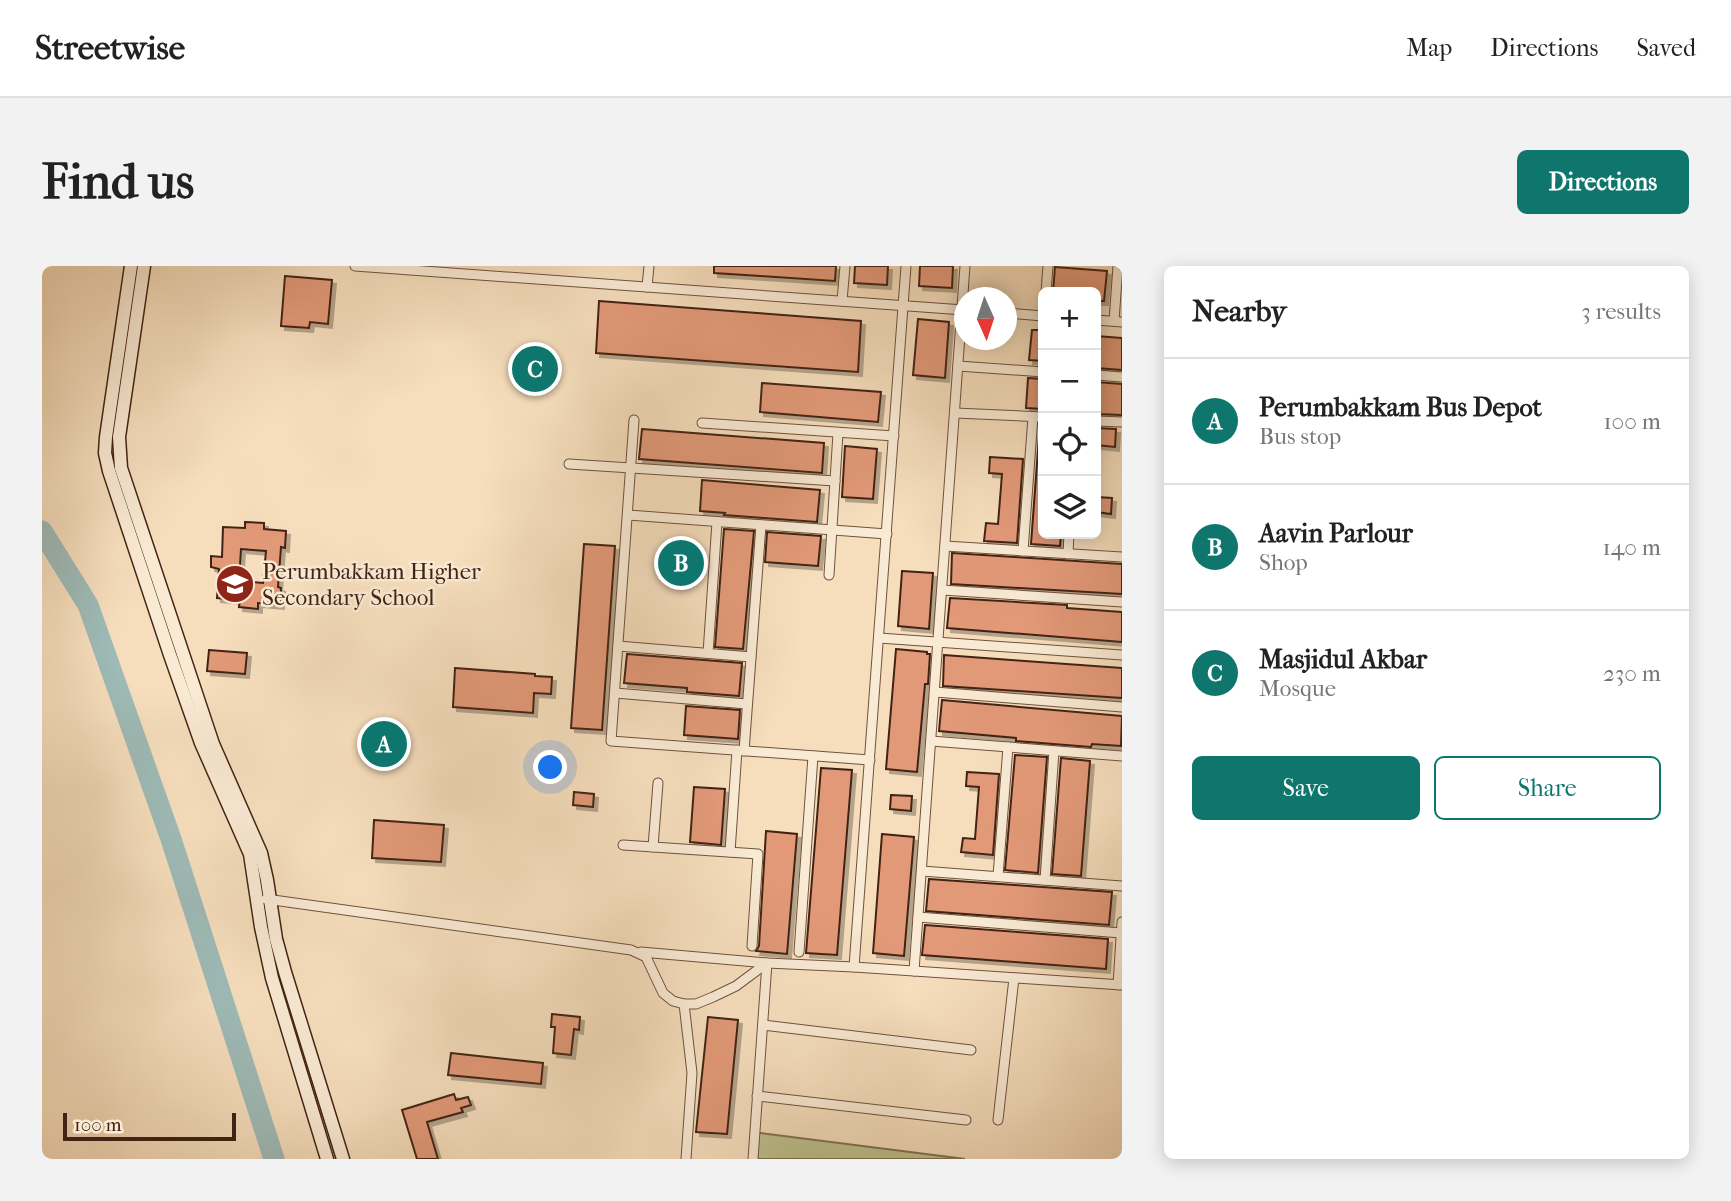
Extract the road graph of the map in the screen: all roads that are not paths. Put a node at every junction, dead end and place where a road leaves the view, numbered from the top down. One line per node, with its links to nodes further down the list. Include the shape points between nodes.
1 (131, 266): 75 (street, via 105,453 196,730 250,854)
2 (144, 266): 75 (street, via 119,437 121,468 213,744 261,853)
3 (355, 266): 11 (street)
4 (649, 266): 12 (street)
5 (845, 266): 15 (street)
6 (906, 266): 16 (street)
7 (965, 266): 13 (street)
8 (1048, 266): 14 (street)
9 (1112, 266): 10 (street)
10 (1118, 266): 20 (street)
11 (465, 270): 12 (street)
12 (648, 287): 15 (street)
13 (964, 287)
14 (1046, 287)
15 (842, 301): 16 (street)
16 (904, 306): 17 (street); 33 (street)
17 (954, 309)
18 (1017, 314): 19 (street)
19 (1038, 316)
20 (1118, 322)
21 (959, 350): 22 (street)
22 (958, 366): 23 (street); 26 (street)
23 (1038, 372)
24 (1101, 375): 25 (street)
25 (1122, 377)
26 (955, 413): 27 (street); 43 (street)
27 (1038, 417): 44 (street)
28 (634, 420): 35 (street)
29 (1101, 421): 30 (street)
30 (1122, 422)
31 (702, 423): 32 (street)
32 (838, 433): 33 (street); 36 (street)
33 (894, 436): 41 (street)
34 (569, 464): 35 (street)
35 (631, 468): 36 (street); 37 (street)
36 (835, 481): 40 (street)
37 (628, 515): 38 (street); 52 (street)
38 (717, 522): 39 (street); 53 (street)
39 (761, 525): 40 (street); 55 (street)
40 (832, 530): 41 (street); 47 (street)
41 (887, 534): 50 (street)
42 (1069, 539): 45 (street)
43 (946, 546): 44 (street); 48 (street)
44 (1023, 551): 45 (street)
45 (1068, 554): 46 (street)
46 (1122, 557)
47 (830, 575)
48 (942, 590): 49 (street); 51 (street)
49 (1122, 602)
50 (879, 638): 51 (street); 66 (street)
51 (939, 642): 54 (street); 56 (street)
52 (618, 646): 53 (street); 57 (street)
53 (708, 653): 55 (street)
54 (1122, 655)
55 (751, 657): 58 (street)
56 (935, 692): 59 (street); 60 (street)
57 (615, 693): 58 (street); 62 (street, via 611,741)
58 (747, 704): 62 (street)
59 (1122, 707)
60 (931, 741): 61 (street); 71 (street)
61 (1008, 747): 63 (street); 72 (street)
62 (740, 750): 64 (street); 70 (street)
63 (1054, 751): 65 (street); 73 (street)
64 (813, 756): 66 (street); 81 (street)
65 (1122, 756)
66 (870, 760): 83 (street)
67 (658, 783): 69 (street)
68 (623, 845): 69 (street)
69 (653, 847): 70 (street)
70 (730, 852): 79 (street, via 758,854)
71 (922, 871): 72 (street); 76 (street)
72 (998, 876): 73 (street)
73 (1045, 880): 74 (street)
74 (1122, 886)
75 (264, 898): 80 (street); 93 (street, via 265,951); 94 (street)
76 (918, 917): 78 (street); 84 (street)
77 (1122, 922): 78 (street)
78 (1121, 933): 86 (street)
79 (752, 946)
80 (641, 952): 82 (street); 87 (street, via 663,993)
81 (799, 952)
82 (767, 963): 83 (street); 87 (street, via 713,998); 88 (street)
83 (855, 967): 84 (street)
84 (914, 971): 85 (street)
85 (1014, 978): 86 (street); 92 (street)
86 (1120, 985)
87 (684, 1004): 95 (street, via 692,1073)
88 (763, 1025): 89 (street); 90 (street)
89 (971, 1051)
90 (757, 1097): 91 (street); 96 (street)
91 (966, 1120)
92 (998, 1120)
93 (327, 1159)
94 (343, 1159)
95 (686, 1159)
96 (753, 1159)

